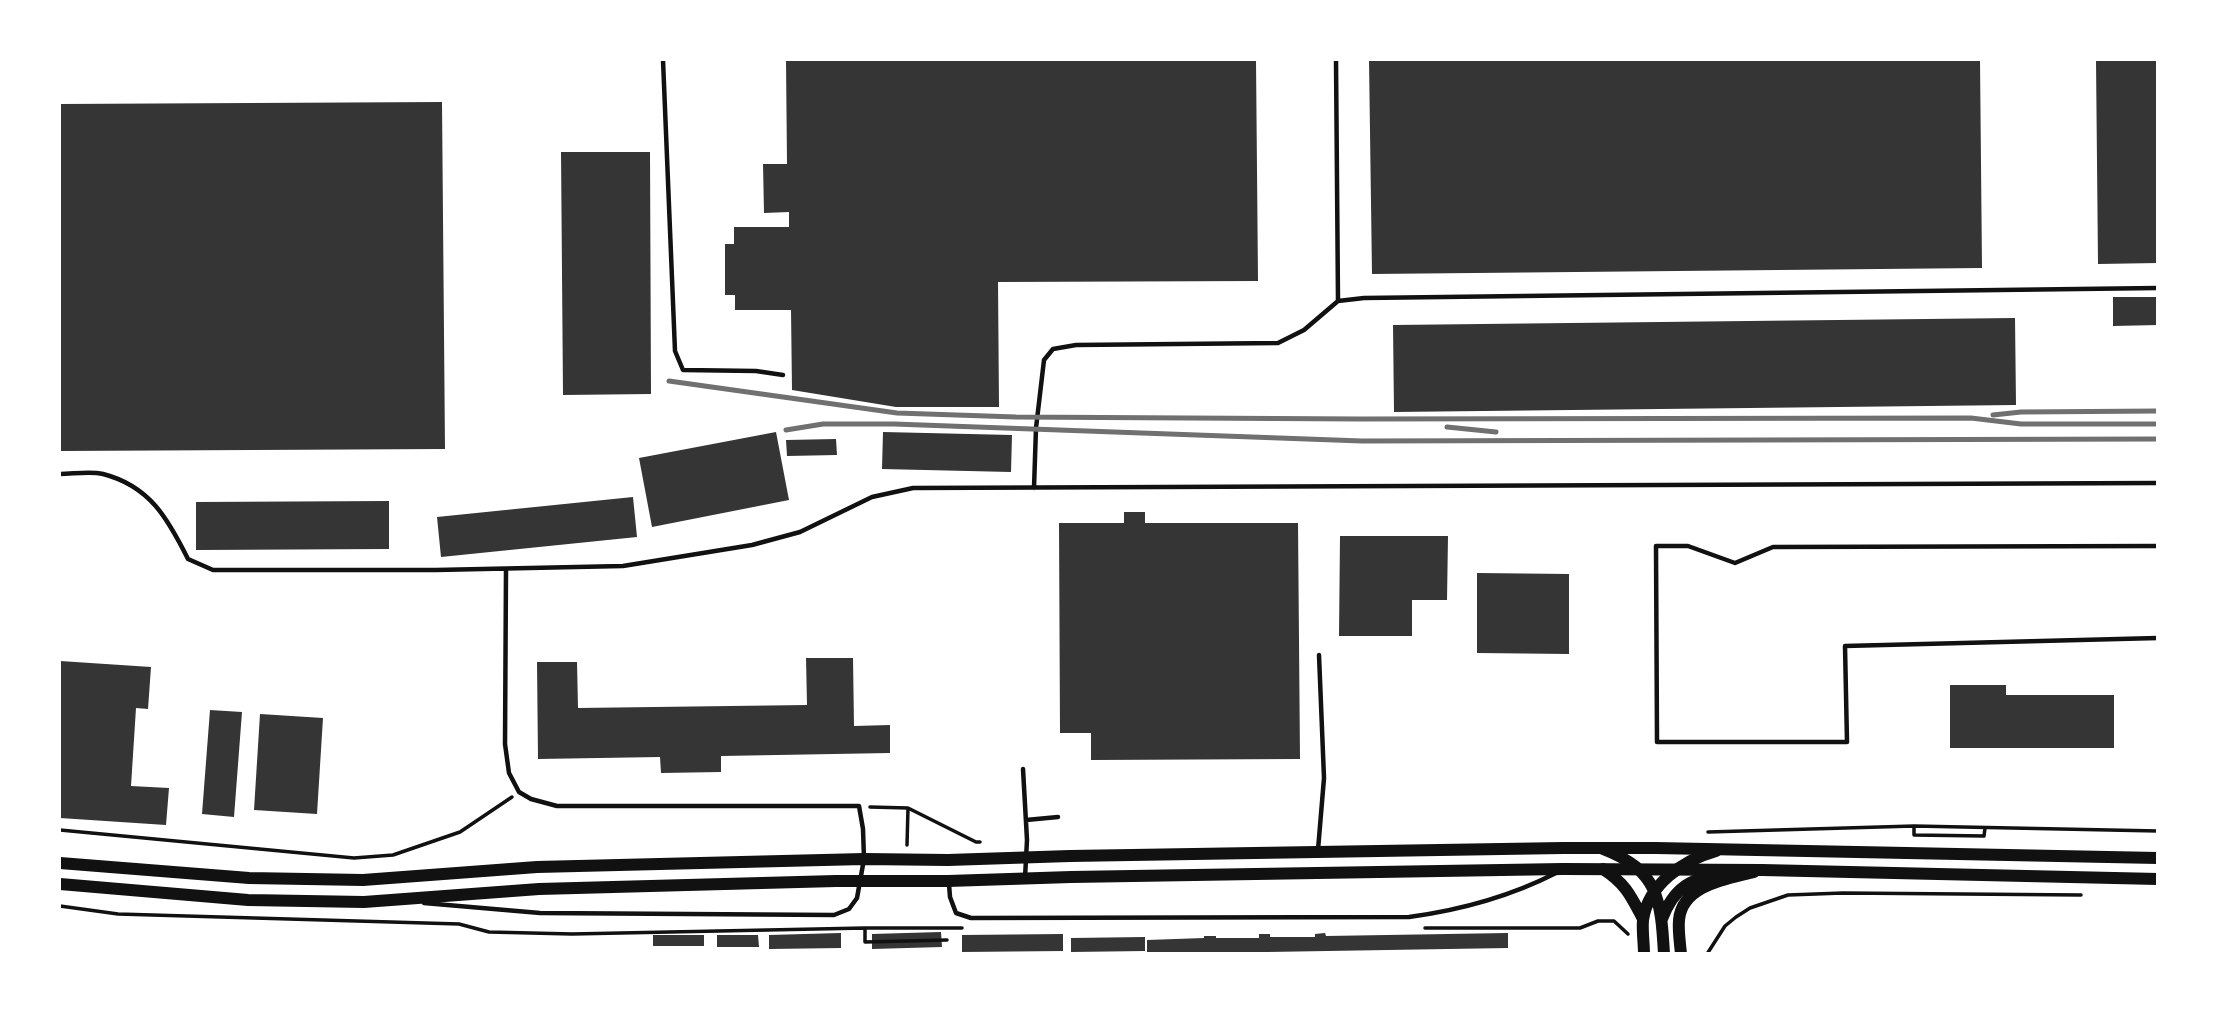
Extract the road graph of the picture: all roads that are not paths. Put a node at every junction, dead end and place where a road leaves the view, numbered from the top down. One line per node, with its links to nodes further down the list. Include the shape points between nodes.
1 (663, 60): 5 (lane, via 675,351 683,370)
2 (1336, 60): 4 (lane)
3 (2158, 288): 4 (lane)
4 (1338, 301): 8 (lane, via 1304,330 1279,343 1053,349 1044,360)
5 (783, 375)
6 (60, 474): 10 (lane, via 102,474 141,490 169,520 188,559 213,570)
7 (2158, 483): 8 (lane)
8 (1034, 488): 10 (lane, via 913,488 872,497 800,532 752,545 623,566)
9 (2158, 546): 11 (lane, via 1773,547 1734,563 1688,546 1656,546 1657,742 1847,741 1845,646)
10 (506, 569): 21 (lane, via 505,744 509,774 519,792 557,806 859,806)
11 (2158, 638)
12 (1319, 655): 18 (lane, via 1324,778)
13 (1023, 769): 15 (lane)
14 (1058, 817): 15 (lane)
15 (1026, 820): 19 (lane)
16 (1600, 848): 17 (main road); 18 (main road); 25 (main road)
17 (1723, 849): 20 (main road); 26 (main road)
18 (1317, 853): 19 (main road)
19 (1025, 857): 21 (main road); 29 (lane)
20 (2158, 858)
21 (864, 859): 22 (main road, via 537,867 363,880 249,878); 31 (lane)
22 (60, 863)
23 (1563, 869): 24 (main road); 29 (main road); 32 (lane, via 1490,901 1409,917 971,918 956,913)
24 (1603, 869): 25 (main road); 36 (main road, via 1629,892)
25 (1640, 869): 26 (main road); 34 (main road)
26 (1676, 869): 28 (main road); 34 (main road)
27 (1762, 870): 28 (main road); 30 (main road); 40 (main road, via 1692,894 1679,918)
28 (1726, 871): 37 (main road, via 1684,885)
29 (1025, 878): 32 (main road)
30 (2158, 879)
31 (859, 881): 32 (main road); 35 (main road, via 538,889); 35 (lane, via 857,898 849,909 834,915 540,913)
32 (948, 881)
33 (60, 884): 35 (main road, via 248,900)
34 (1655, 893): 36 (main road); 37 (main road)
35 (390, 900)
36 (1643, 919): 38 (main road)
37 (1662, 919): 39 (main road)
38 (1644, 954)
39 (1664, 954)
40 (1681, 954)

